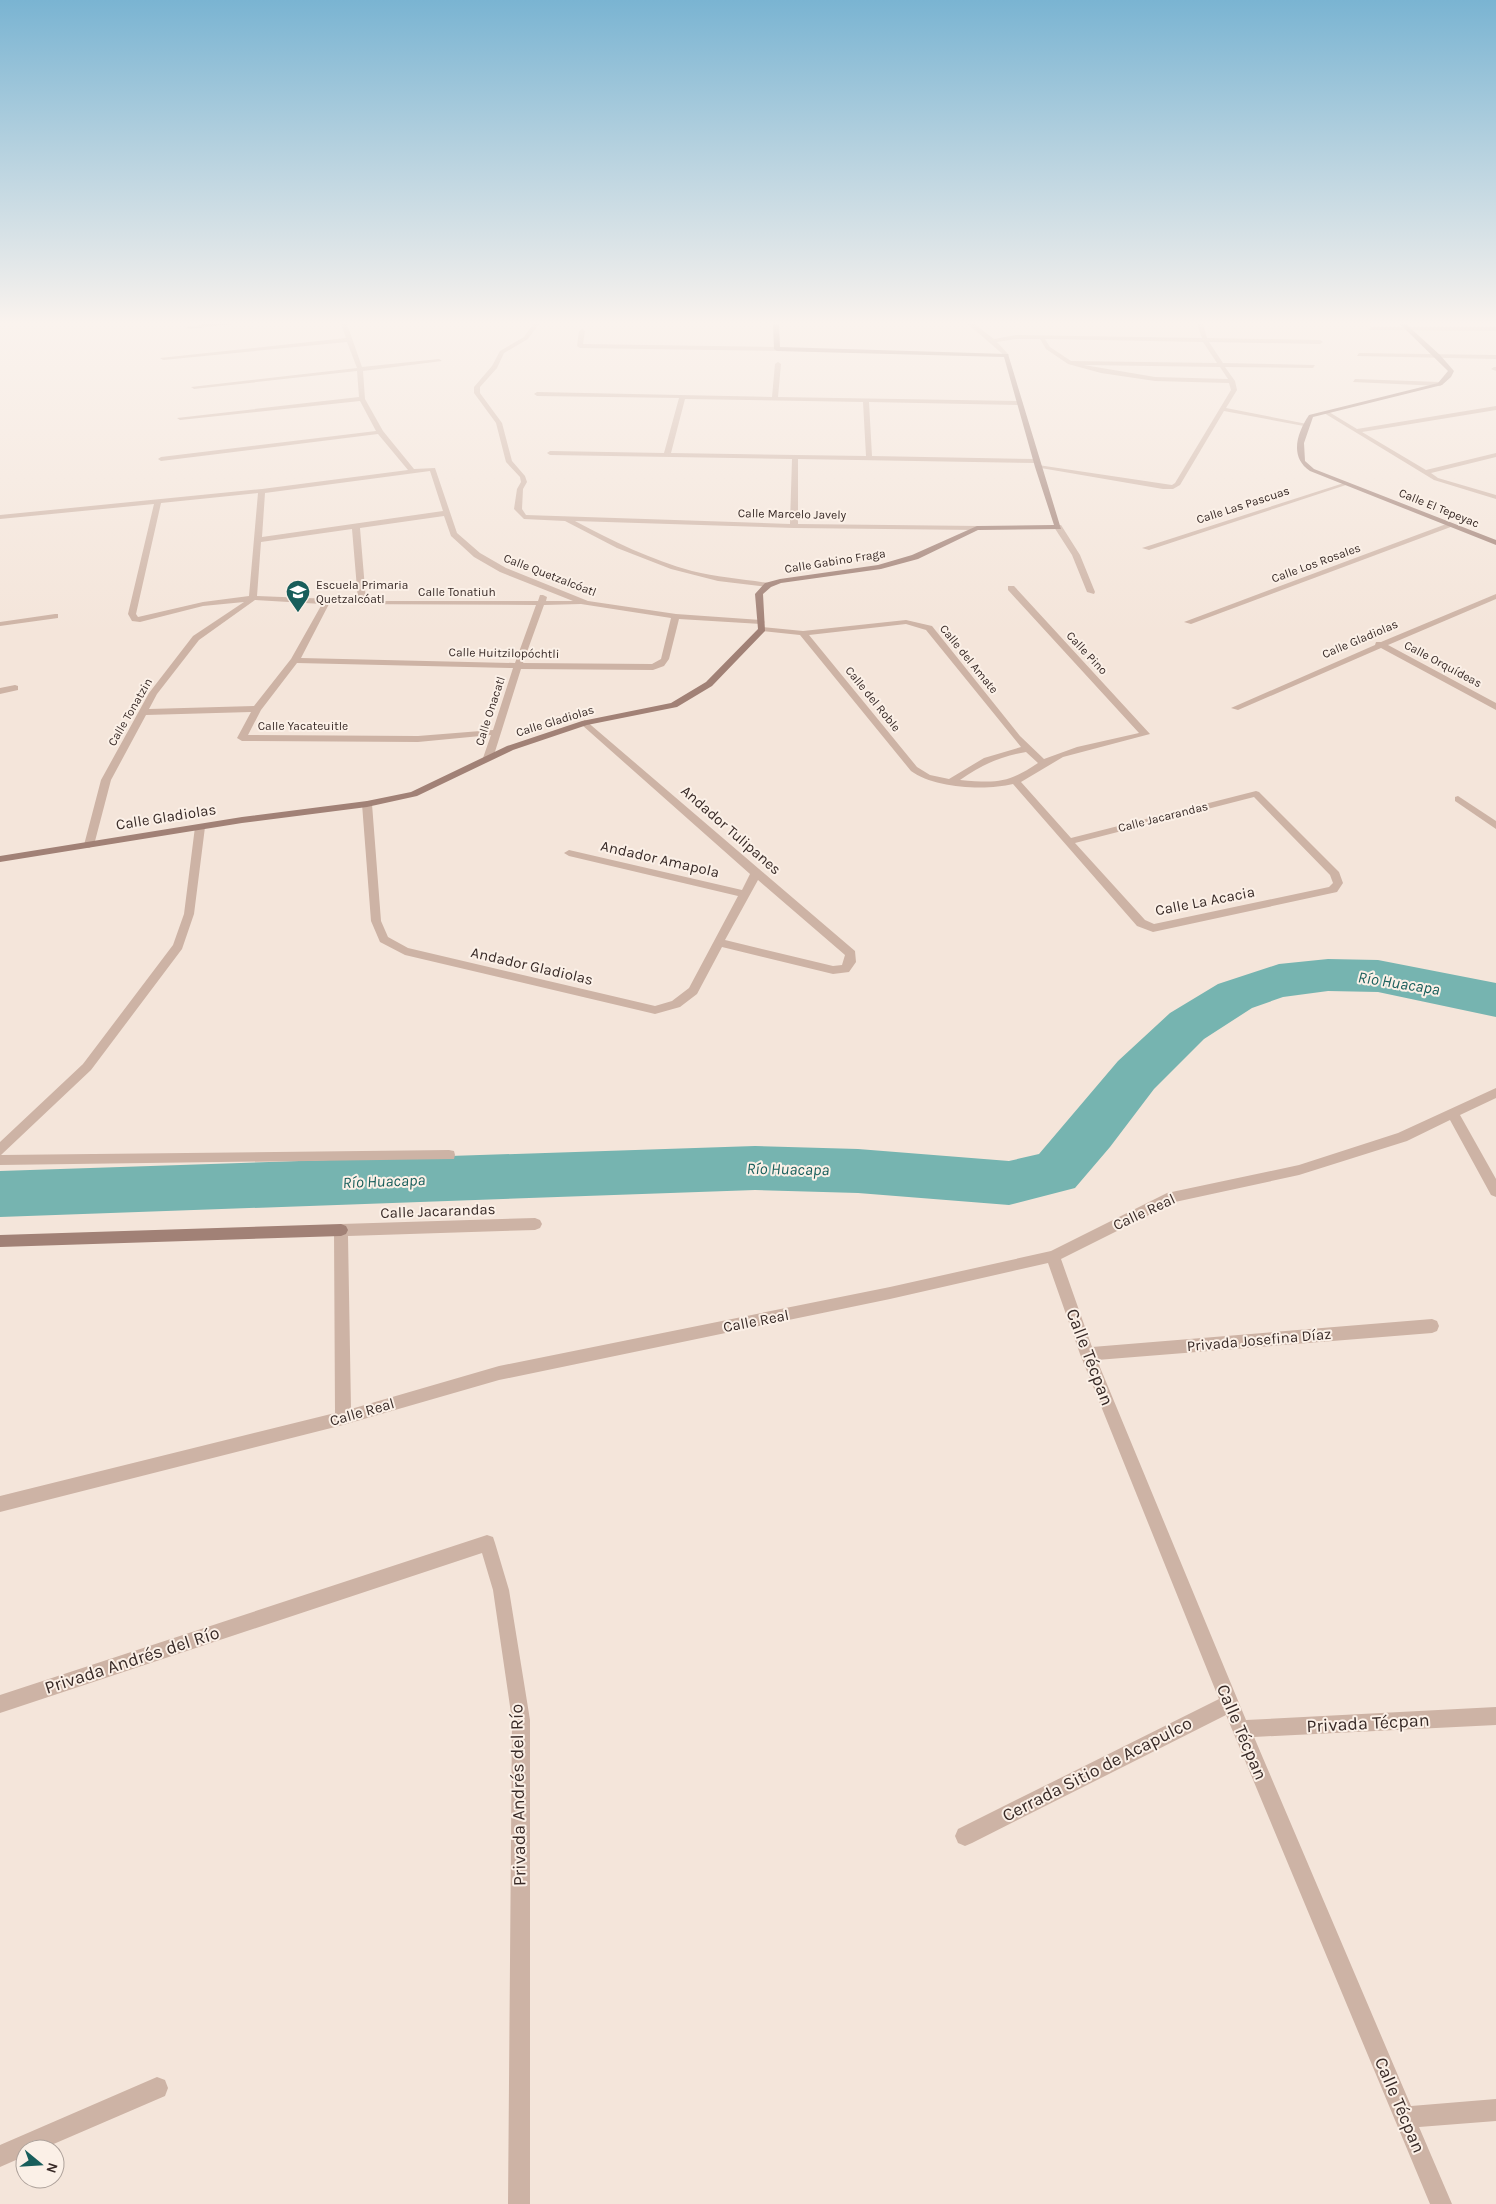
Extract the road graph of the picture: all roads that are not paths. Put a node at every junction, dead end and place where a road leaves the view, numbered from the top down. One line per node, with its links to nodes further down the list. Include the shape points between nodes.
1 (377, 427): 11 (street)
2 (500, 427): 27 (street, Calle Marcelo Javely, via 510,462 523,476 518,509 524,517)
3 (674, 427): 13 (street)
4 (867, 427): 16 (street)
5 (1027, 427): 18 (street)
6 (1211, 427): 18 (street, via 1174,487)
7 (1304, 427): 21 (street, Calle El Tepeyac, via 1300,457 1304,464)
8 (1349, 427): 10 (street)
9 (1380, 427): 10 (street)
10 (1355, 431): 20 (street)
11 (380, 432): 17 (street); 19 (street)
12 (550, 453): 13 (street)
13 (667, 455): 15 (street)
14 (1496, 455): 20 (street)
15 (795, 457): 16 (street); 29 (street)
16 (868, 458): 18 (street)
17 (161, 459)
18 (1037, 464): 31 (street)
19 (413, 472): 22 (street); 25 (street, Calle Quetzalcóatl, via 433,469)
20 (1424, 473): 23 (street)
21 (1346, 484): 28 (street, Calle El Tepeyac); 35 (street, Calle Las Pascuas)
22 (262, 491): 24 (street); 33 (street)
23 (1496, 497)
24 (158, 501): 26 (street); 41 (street, Calle Tonatiuh, via 132,614 135,619 203,604)
25 (447, 512): 30 (street); 37 (street, Calle Quetzalcóatl, via 454,534 476,555 503,570)
26 (0, 517)
27 (566, 519): 29 (street, Calle Marcelo Javely); 36 (street, via 612,544 659,563 710,577)
28 (1452, 525): 34 (street, Calle El Tepeyac); 48 (street, Calle Los Rosales)
29 (794, 526): 32 (street, Calle Marcelo Javely)
30 (356, 527): 33 (street); 43 (street)
31 (1058, 527): 32 (street, Calle Marcelo Javely); 39 (street, via 1076,555)
32 (977, 528): 36 (street, Calle Gabino Fraga, via 915,557 878,568)
33 (258, 540): 41 (street)
34 (1496, 543)
35 (1146, 548)
36 (768, 585): 50 (street, Calle Gabino Fraga, via 759,594)
37 (549, 588): 44 (street, Calle Onacatl); 45 (street, Calle Quetzalcóatl)
38 (1011, 588): 65 (street, Calle Pino, via 1145,734 1059,755)
39 (1091, 592)
40 (1496, 596): 52 (street, Calle Gladiolas)
41 (253, 598): 42 (street, Calle Tonatiuh); 60 (street, Calle Tonatzin, via 196,638)
42 (327, 601): 43 (street, Calle Tonatiuh); 53 (street, Calle Yacateuitle)
43 (362, 602): 44 (street, Calle Tonatiuh)
44 (540, 603): 45 (street, Calle Tonatiuh); 54 (street, Calle Onacatl)
45 (586, 603): 47 (street, Calle Quetzalcóatl)
46 (55, 616): 49 (street)
47 (676, 616): 50 (street, Calle Quetzalcóatl); 54 (street, Calle Huitzilopóchtli, via 665,659 653,667)
48 (1188, 622)
49 (0, 624)
50 (762, 625): 51 (street, Calle del Amate); 61 (street, Calle Gladiolas, via 709,684 674,705)
51 (803, 633): 63 (street, Calle del Amate, via 906,622 929,628); 67 (street, Calle del Roble, via 914,769 926,777)
52 (1379, 644): 57 (street, Calle Orquídeas); 58 (street, Calle Gladiolas)
53 (295, 660): 54 (street, Calle Huitzilopóchtli); 59 (street, Calle Yacateuitle)
54 (518, 666): 62 (street, Calle Onacatl)
55 (15, 688): 56 (street)
56 (0, 691)
57 (1496, 707)
58 (1235, 708)
59 (257, 709): 60 (street); 62 (street, Calle Yacateuitle, via 242,738 418,739)
60 (143, 712): 74 (street, Calle Tonatzin, via 106,780)
61 (585, 722): 64 (street, Calle Gladiolas); 77 (street, Andador Tulipanes)
62 (496, 732): 64 (street, Calle Onacatl)
63 (1028, 749): 65 (street, Calle del Amate); 67 (street, via 1005,751 990,757)
64 (488, 758): 70 (street, Calle Gladiolas, via 414,794)
65 (1043, 763): 66 (street)
66 (1015, 781): 67 (street, via 984,784); 73 (street, Calle La Acacia)
67 (951, 782)
68 (1256, 794): 73 (street, Calle Jacarandas); 73 (street, Calle La Acacia, via 1335,874 1338,883 1332,890 1153,928 1141,923)
69 (1458, 799): 71 (street)
70 (367, 804): 72 (street, Calle Gladiolas); 79 (street, Andador Gladiolas, via 376,921 384,939 405,951 654,1010 676,1004 693,991)
71 (1496, 826)
72 (200, 827): 74 (street, Calle Gladiolas); 82 (street, via 188,914 178,946 87,1067)
73 (1070, 841)
74 (89, 845): 76 (street, Calle Gladiolas)
75 (569, 853): 78 (street, Andador Amapola)
76 (0, 859)
77 (756, 873): 78 (street); 79 (street, Andador Tulipanes, via 851,954 850,962 845,969 833,970)
78 (745, 894): 79 (street)
79 (720, 943)
80 (1496, 1093): 81 (street, Calle Real)
81 (1452, 1113): 85 (street); 89 (street, Calle Real, via 1402,1137 1299,1170 1172,1197)
82 (0, 1150)
83 (449, 1155): 84 (street)
84 (0, 1160)
85 (1496, 1191)
86 (535, 1224): 87 (street, Calle Jacarandas)
87 (342, 1230): 88 (street); 92 (street)
88 (0, 1241)
89 (1054, 1256): 91 (street, Calle Técpan); 92 (street, Calle Real, via 499,1373)
90 (1432, 1326): 91 (street, Privada Josefina Díaz)
91 (1087, 1354): 94 (street, Calle Técpan)
92 (343, 1418): 93 (street, Calle Real)
93 (0, 1504)
94 (1230, 1703): 97 (street, Calle Técpan); 98 (street, Cerrada Sitio de Acapulco)
95 (0, 1704): 103 (street, Privada Andrés del Río, via 487,1543 501,1590 520,1720)
96 (1496, 1716): 97 (street, Privada Técpan)
97 (1241, 1729): 101 (street, Calle Técpan)
98 (965, 1836)
99 (157, 2088): 102 (street)
100 (1496, 2110): 101 (street)
101 (1406, 2117): 104 (street, Calle Técpan)
102 (0, 2156)
103 (519, 2204)
104 (1441, 2204)

